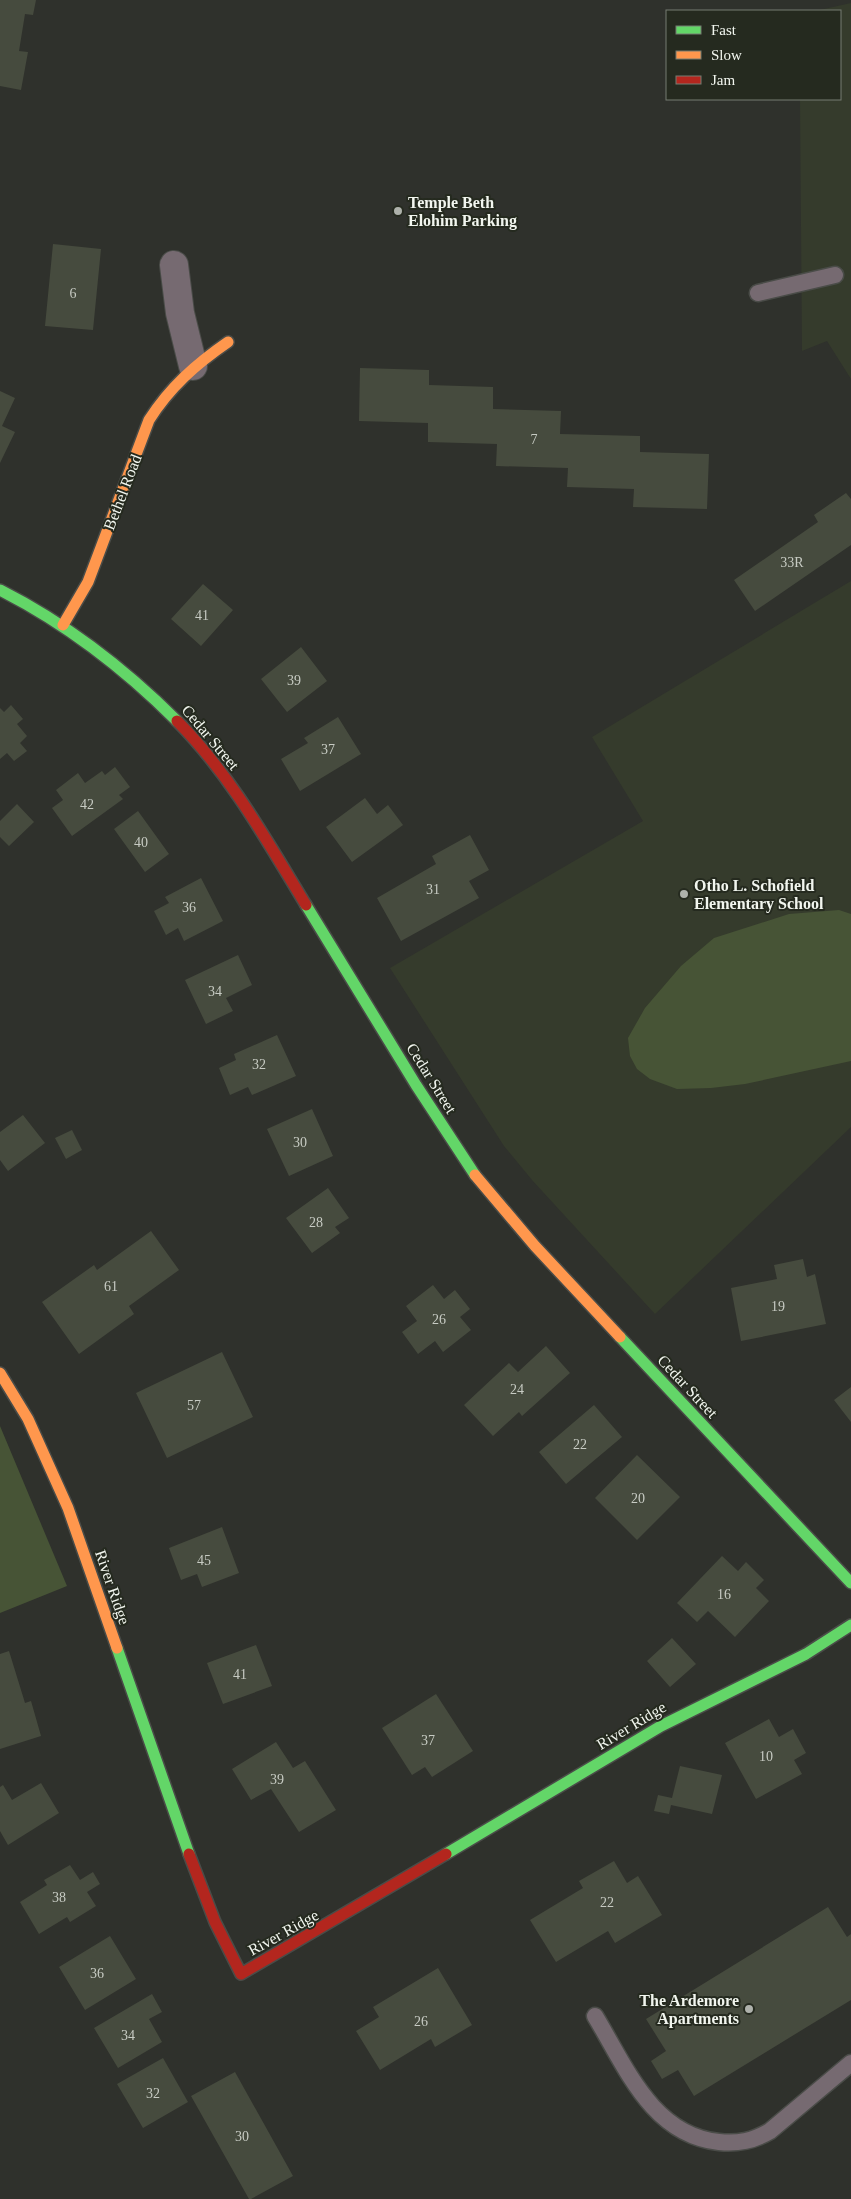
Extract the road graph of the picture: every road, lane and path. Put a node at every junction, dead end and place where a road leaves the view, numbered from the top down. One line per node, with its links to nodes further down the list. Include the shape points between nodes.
1 (174, 265): 5 (street, via 180,313)
2 (835, 275): 3 (lane)
3 (758, 294)
4 (228, 342): 5 (street, Bethel Road)
5 (193, 366): 7 (street, Bethel Road, via 168,390 149,420 88,582)
6 (0, 590): 7 (street, Cedar Street)
7 (63, 625): 9 (street, Cedar Street, via 141,684 217,767 255,822 416,1085 476,1176 535,1246)
8 (0, 1373): 10 (street, River Ridge, via 28,1419 68,1508 199,1883 241,1974 348,1915 673,1719 811,1651)
9 (851, 1583)
10 (851, 1625)
11 (595, 2016): 12 (lane, via 644,2097 659,2114 692,2136 713,2141 735,2144 770,2131)
12 (851, 2063)

